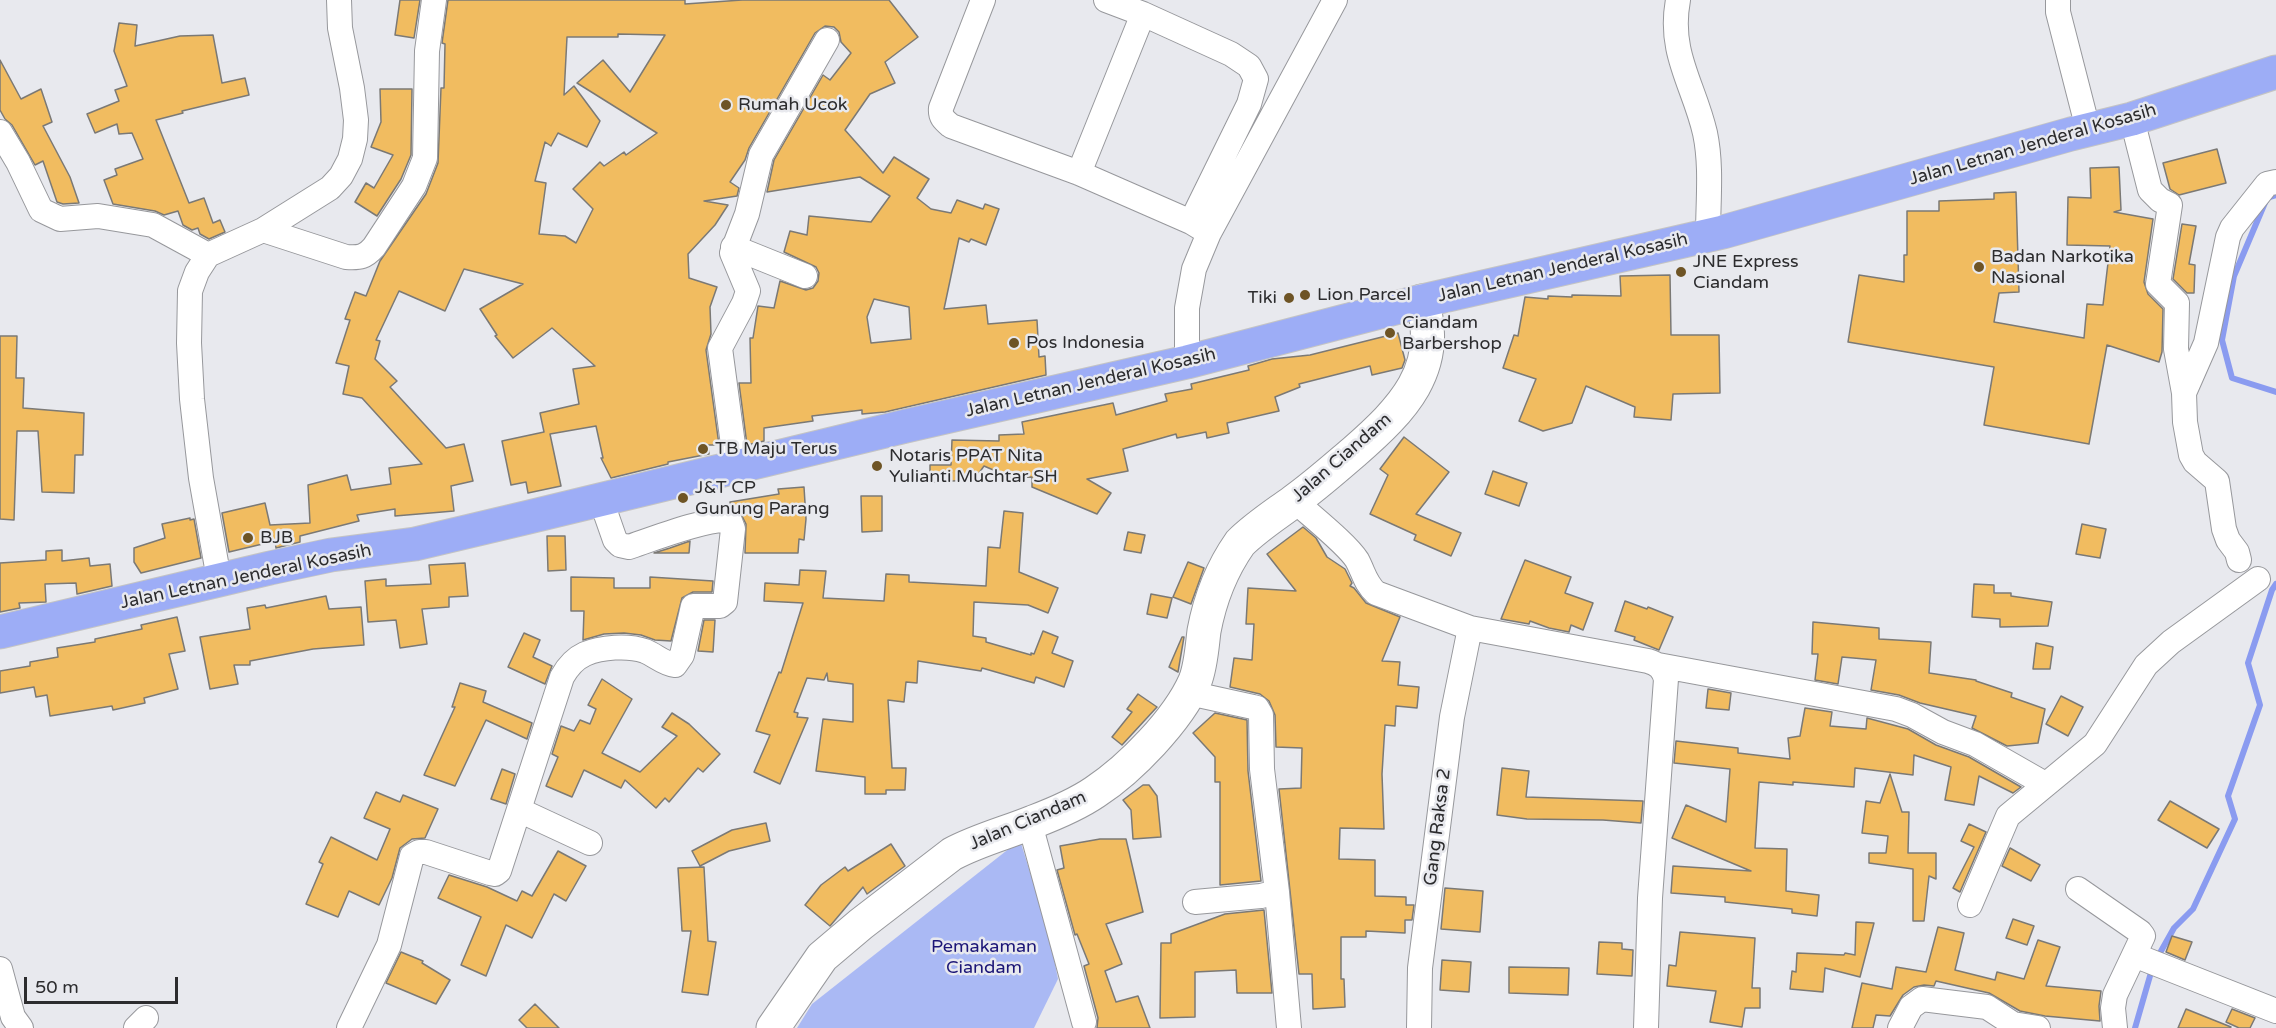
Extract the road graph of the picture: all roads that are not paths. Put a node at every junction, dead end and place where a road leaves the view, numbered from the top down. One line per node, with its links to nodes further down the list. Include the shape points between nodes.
1 (339, 0): 17 (street, via 356,120 350,159 330,188)
2 (434, 0): 17 (street, via 426,51 425,158 414,186 374,247 359,258 346,257)
3 (983, 0): 14 (street, via 940,114 951,126)
4 (1106, 0): 8 (street)
5 (1335, 0): 16 (street)
6 (1678, 0): 18 (street, via 1674,19 1678,52 1705,133 1709,158)
7 (2058, 0): 12 (street)
8 (1143, 14): 14 (street); 16 (street, via 1231,54 1249,66 1256,79)
9 (827, 40): 19 (street, via 761,155 747,214)
10 (2276, 72): 11 (highway, Jalan Letnan Jenderal Kosasih)
11 (2132, 118): 12 (highway, Jalan Letnan Jenderal Kosasih); 24 (street, via 2150,190 2170,205 2158,285 2177,303 2176,349)
12 (2088, 129): 18 (highway, Jalan Letnan Jenderal Kosasih)
13 (0, 132): 20 (street, via 41,210 48,215 60,219 98,216 153,225)
14 (1079, 173): 16 (street)
15 (2276, 182): 24 (street, via 2267,184 2232,228 2206,343)
16 (1200, 228): 23 (street, via 1187,308)
17 (263, 230): 20 (street)
18 (1708, 235): 22 (highway, Jalan Letnan Jenderal Kosasih)
19 (733, 247): 21 (street); 25 (street, via 732,259 748,291 720,355)
20 (208, 255): 29 (street, via 190,291 189,343 201,478)
21 (805, 276)
22 (1422, 301): 23 (highway, Jalan Letnan Jenderal Kosasih); 27 (street, Jalan Ciandam, via 1427,315 1427,351 1413,391 1383,426)
23 (1187, 362): 25 (highway, Jalan Letnan Jenderal Kosasih)
24 (2184, 393): 28 (street, via 2191,455 2217,482 2224,529)
25 (736, 467): 26 (highway, Jalan Letnan Jenderal Kosasih)
26 (601, 500): 29 (highway, Jalan Letnan Jenderal Kosasih, via 415,544 331,555); 36 (street, via 615,540 629,547 706,523 729,521 733,529 725,602 720,606 693,606 682,655 675,665 630,648 585,654 568,667)
27 (1294, 501): 31 (street, via 1349,551 1376,593); 34 (street, Jalan Ciandam, via 1249,533 1229,558 1214,590 1196,678)
28 (2239, 560)
29 (219, 579): 32 (highway, Jalan Letnan Jenderal Kosasih)
30 (2258, 579): 35 (street, via 2146,664 2095,744)
31 (1470, 628): 33 (street); 51 (street, Gang Raksa 2, via 1452,717 1420,968)
32 (0, 632)
33 (1658, 665): 35 (street, via 1896,709 1975,744); 52 (street, via 1666,679 1650,898)
34 (1189, 693): 37 (street, Jalan Ciandam, via 1170,721 1125,769 1081,801); 40 (street, via 1253,706 1262,715 1263,769)
35 (2044, 784): 42 (street, via 2008,816)
36 (519, 810): 38 (street); 48 (street, via 497,873 426,852 412,856 389,945)
37 (1030, 824): 46 (street); 49 (street, Jalan Ciandam, via 952,854 853,930 822,957)
38 (590, 843)
39 (2078, 889): 43 (street, via 2142,934)
40 (1277, 892): 41 (street); 50 (street)
41 (1195, 902)
42 (1970, 905)
43 (2134, 955): 45 (street); 55 (street, via 2115,995)
44 (0, 969): 47 (street, via 13,1017)
45 (2276, 1011)
46 (1084, 1022)
47 (21, 1028)
48 (349, 1028)
49 (773, 1028)
50 (1289, 1028)
51 (1419, 1028)
52 (1646, 1028)
53 (1900, 1028): 54 (street, via 1911,1007 1922,999 1987,1007 2013,1024)
54 (2038, 1028)
55 (2115, 1028)

